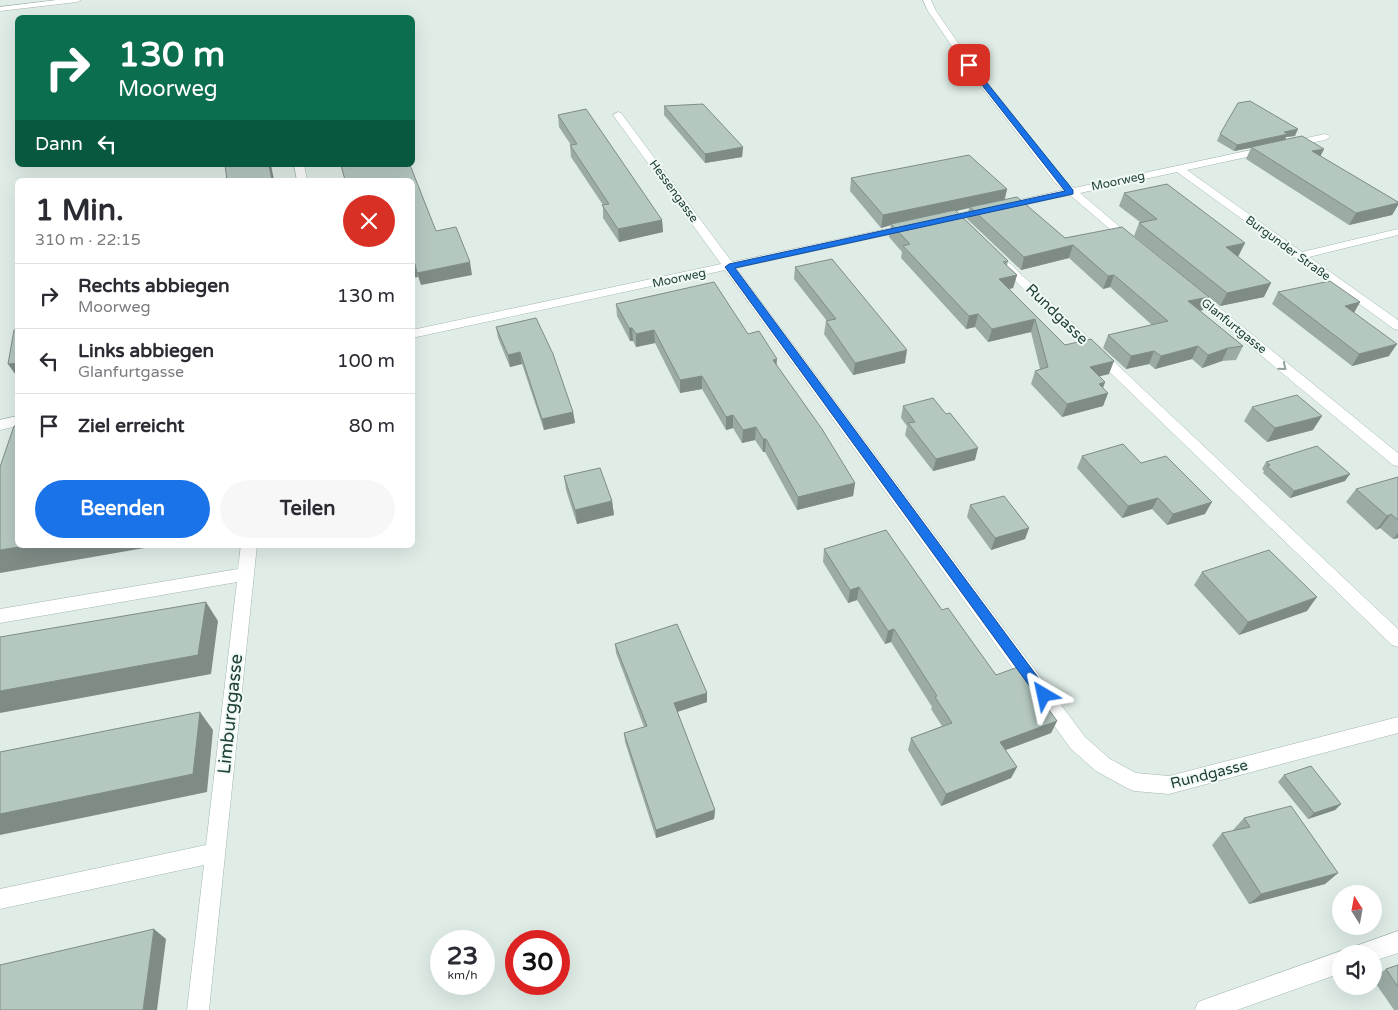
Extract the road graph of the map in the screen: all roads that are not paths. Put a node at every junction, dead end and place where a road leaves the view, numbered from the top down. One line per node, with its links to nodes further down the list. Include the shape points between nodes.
1 (76, 0): 3 (street)
2 (927, 0): 7 (street, via 969,65)
3 (0, 9)
4 (618, 115): 14 (street, Hessengasse)
5 (1326, 137): 6 (street, Moorweg)
6 (1178, 168): 7 (street, Moorweg); 13 (street, Burgunder Straße)
7 (1070, 192): 8 (street, Moorweg); 11 (street)
8 (955, 217): 9 (street); 14 (street, Moorweg)
9 (969, 230)
10 (1398, 232): 13 (street)
11 (1138, 248)
12 (991, 251): 24 (street, Rundgasse)
13 (1299, 256): 16 (street, Burgunder Straße)
14 (729, 267): 17 (street, Moorweg); 25 (street, Rundgasse, via 1078,743 1103,765 1134,782 1169,785)
15 (1184, 286): 20 (street, Glanfurtgasse, one-way to 20)
16 (1398, 326)
17 (415, 333)
18 (15, 422): 19 (street)
19 (0, 425)
20 (1398, 461)
21 (249, 548): 22 (street, Limburggasse)
22 (246, 574): 23 (street); 26 (street, Limburggasse)
23 (0, 616)
24 (1398, 640)
25 (1398, 725)
26 (214, 853): 27 (street); 31 (street, Limburggasse)
27 (0, 899)
28 (1398, 942): 29 (street)
29 (1382, 948)
30 (1332, 965): 32 (street)
31 (198, 1010)
32 (1206, 1010)

